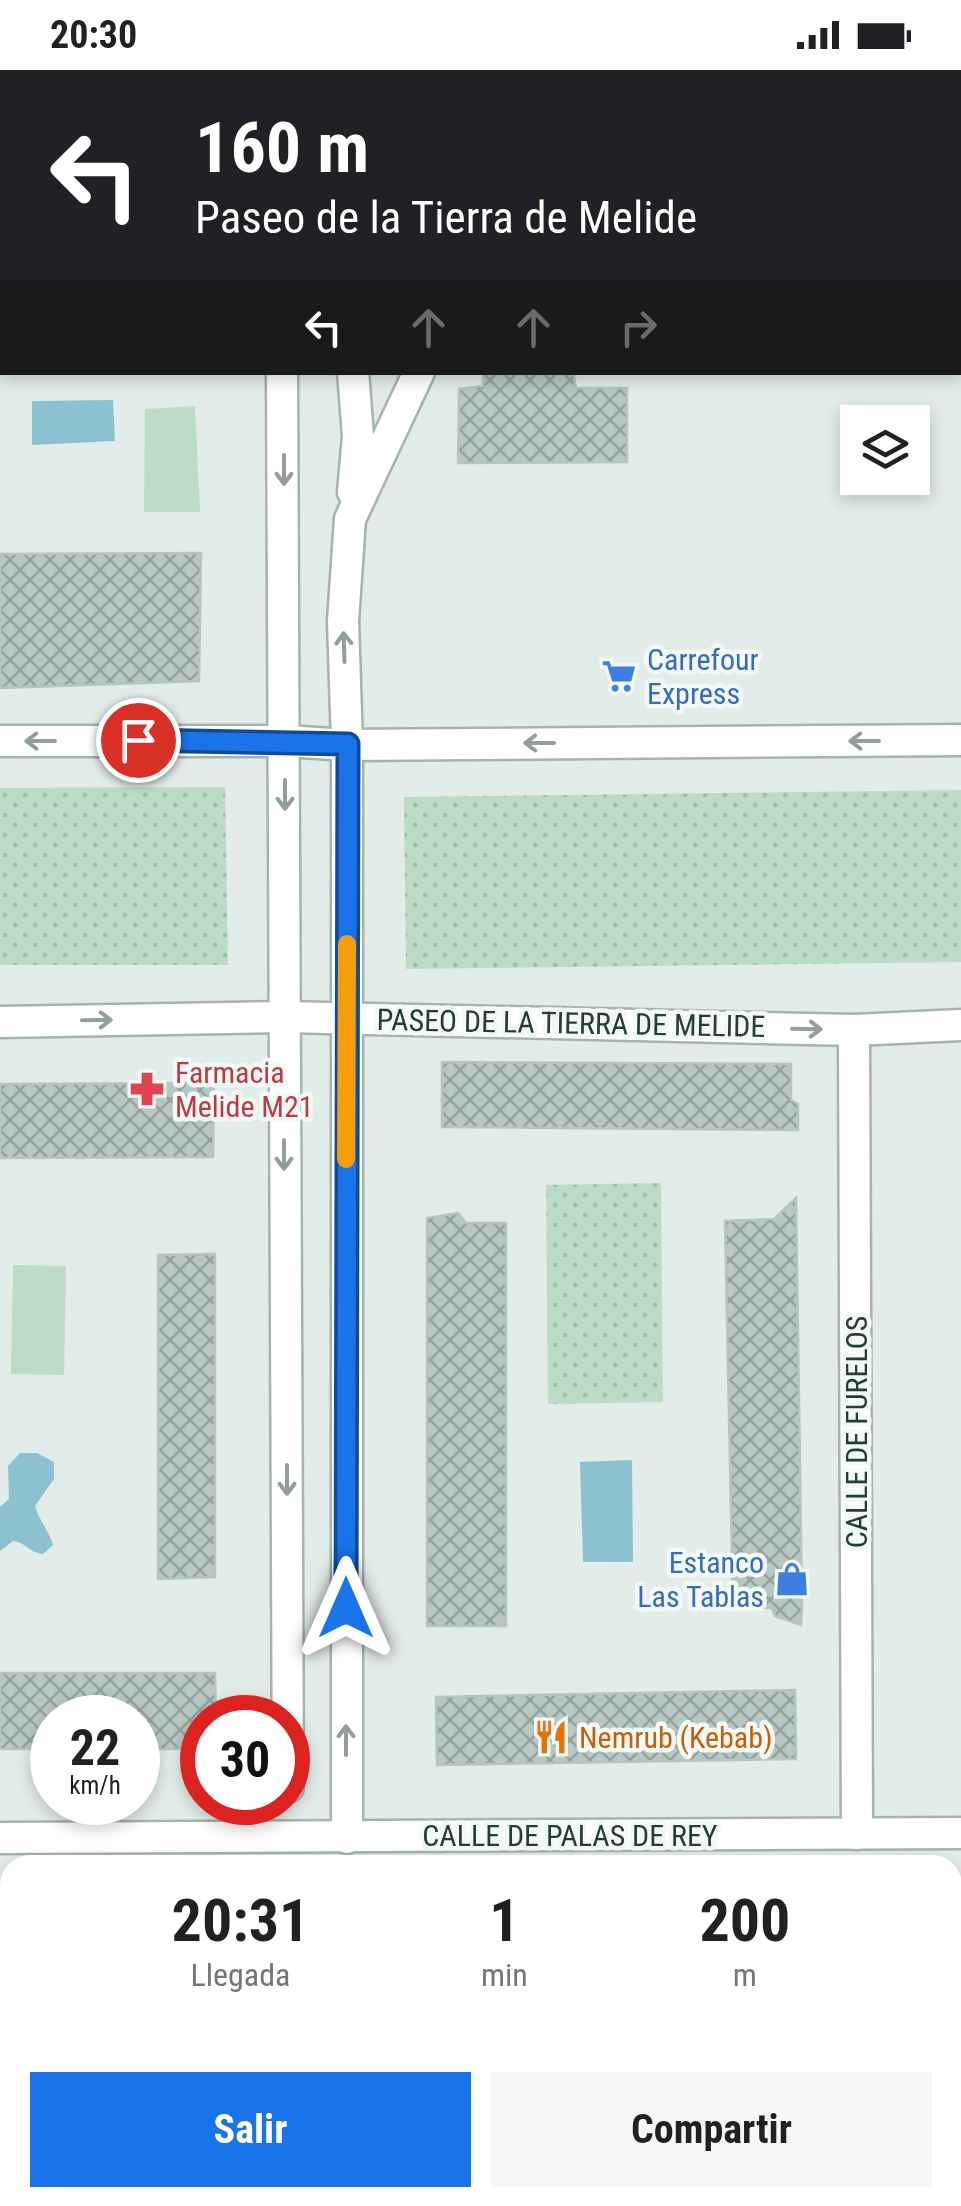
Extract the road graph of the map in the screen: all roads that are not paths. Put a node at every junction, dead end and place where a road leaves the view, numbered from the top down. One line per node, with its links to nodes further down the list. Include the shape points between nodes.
1 (282, 375): 7 (street, one-way to 7)
2 (353, 375): 4 (street, via 358,436)
3 (418, 375): 4 (street)
4 (350, 520): 8 (street, one-way to 4, via 343,622)
5 (0, 740): 7 (street, one-way to 5)
6 (961, 740): 8 (street, one-way to 8)
7 (285, 741): 8 (street); 9 (street, one-way to 9)
8 (348, 744): 10 (street)
9 (284, 1017): 10 (street, PASEO DE LA TIERRA DE MELIDE); 11 (street, PASEO DE LA TIERRA DE MELIDE, one-way to 9); 14 (street, one-way to 14)
10 (347, 1018): 13 (street, PASEO DE LA TIERRA DE MELIDE, one-way to 13); 20 (street, one-way to 10)
11 (0, 1022)
12 (961, 1025): 13 (street, PASEO DE LA TIERRA DE MELIDE)
13 (854, 1030): 17 (street, CALLE DE FURELOS)
14 (288, 1695)
15 (284, 1825): 19 (street)
16 (961, 1833): 17 (street, CALLE DE PALAS DE REY)
17 (857, 1834): 20 (street, CALLE DE PALAS DE REY)
18 (0, 1838): 19 (street, CALLE DE PALAS DE REY)
19 (283, 1838): 20 (street, CALLE DE PALAS DE REY)
20 (348, 1838)

